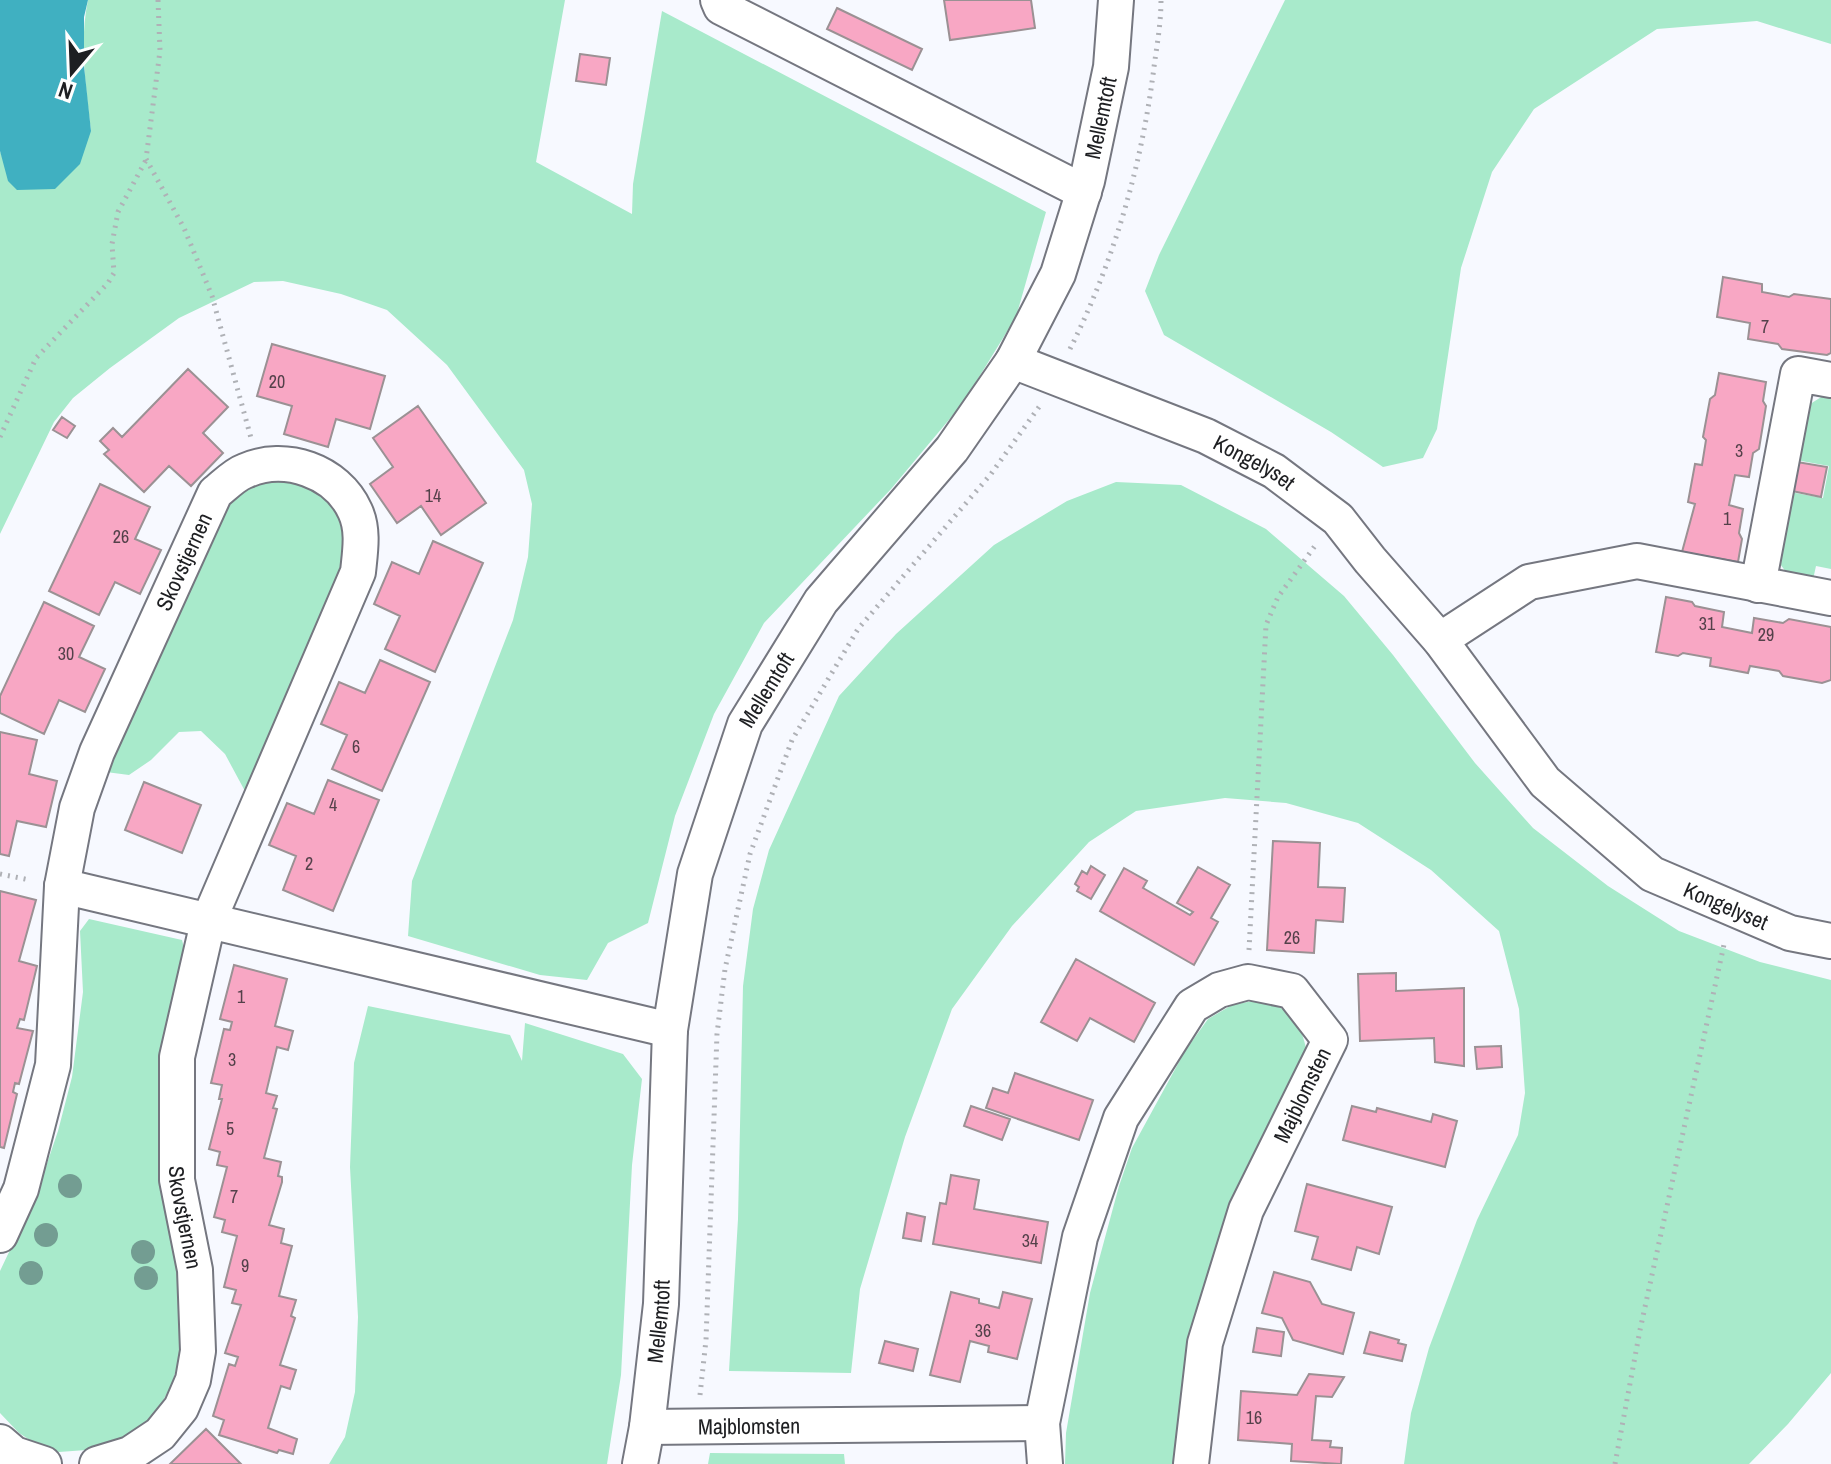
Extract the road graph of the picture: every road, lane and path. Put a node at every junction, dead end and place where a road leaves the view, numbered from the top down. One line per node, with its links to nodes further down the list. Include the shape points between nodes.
1 (158, 0): 5 (path, via 160,51)
2 (718, 0): 6 (street, via 721,7)
3 (1116, 0): 6 (street, Mellemtoft, via 1111,67)
4 (1161, 0): 8 (path, via 1147,126 1122,219 1089,309)
5 (146, 159): 10 (path, via 118,212 114,273 36,358); 11 (path, via 184,228 212,296)
6 (1084, 192): 7 (street, Mellemtoft, via 1058,274)
7 (1013, 361): 8 (street, Kongelyset); 21 (street, Mellemtoft, via 952,449 821,601 745,724 695,874)
8 (1056, 378): 12 (street, Kongelyset, via 1206,436 1274,471); 24 (path, via 991,474 858,629 792,740 750,854 717,1034 706,1340)
9 (1831, 380): 13 (street, via 1798,374)
10 (0, 437)
11 (259, 466): 16 (street, Skovstjernen, via 243,471 215,493 97,752 77,808); 18 (street, Skovstjernen, via 305,467 335,482 356,511 361,536 358,572)
12 (1338, 519): 15 (street, Kongelyset); 20 (path, via 1306,555 1266,625)
13 (1758, 585): 14 (street); 15 (street, via 1637,561 1529,582)
14 (1831, 598)
15 (1440, 640): 17 (street, Kongelyset, via 1545,782 1652,874)
16 (62, 886): 18 (street); 22 (street, Skovstjernen, via 53,1065 21,1189)
17 (1732, 908): 19 (street, Kongelyset, via 1790,933); 32 (path)
18 (208, 922): 21 (street); 28 (street, Skovstjernen, via 177,1057 177,1180 195,1270 198,1351 193,1380 181,1408 160,1434 130,1454)
19 (1831, 941)
20 (1248, 982): 23 (street, via 1219,990 1192,1006 1121,1118 1080,1237); 31 (street, Majblomsten, via 1292,991 1330,1040 1246,1210 1205,1343)
21 (670, 1030): 25 (street, Mellemtoft, via 661,1304)
22 (0, 1235)
23 (1042, 1423): 24 (street, Majblomsten); 30 (street)
24 (696, 1426): 25 (street, Majblomsten)
25 (647, 1427): 29 (street, Mellemtoft)
26 (0, 1442): 27 (street, via 14,1454)
27 (44, 1464)
28 (97, 1464)
29 (640, 1464)
30 (1045, 1464)
31 (1191, 1464)
32 (1615, 1464)

